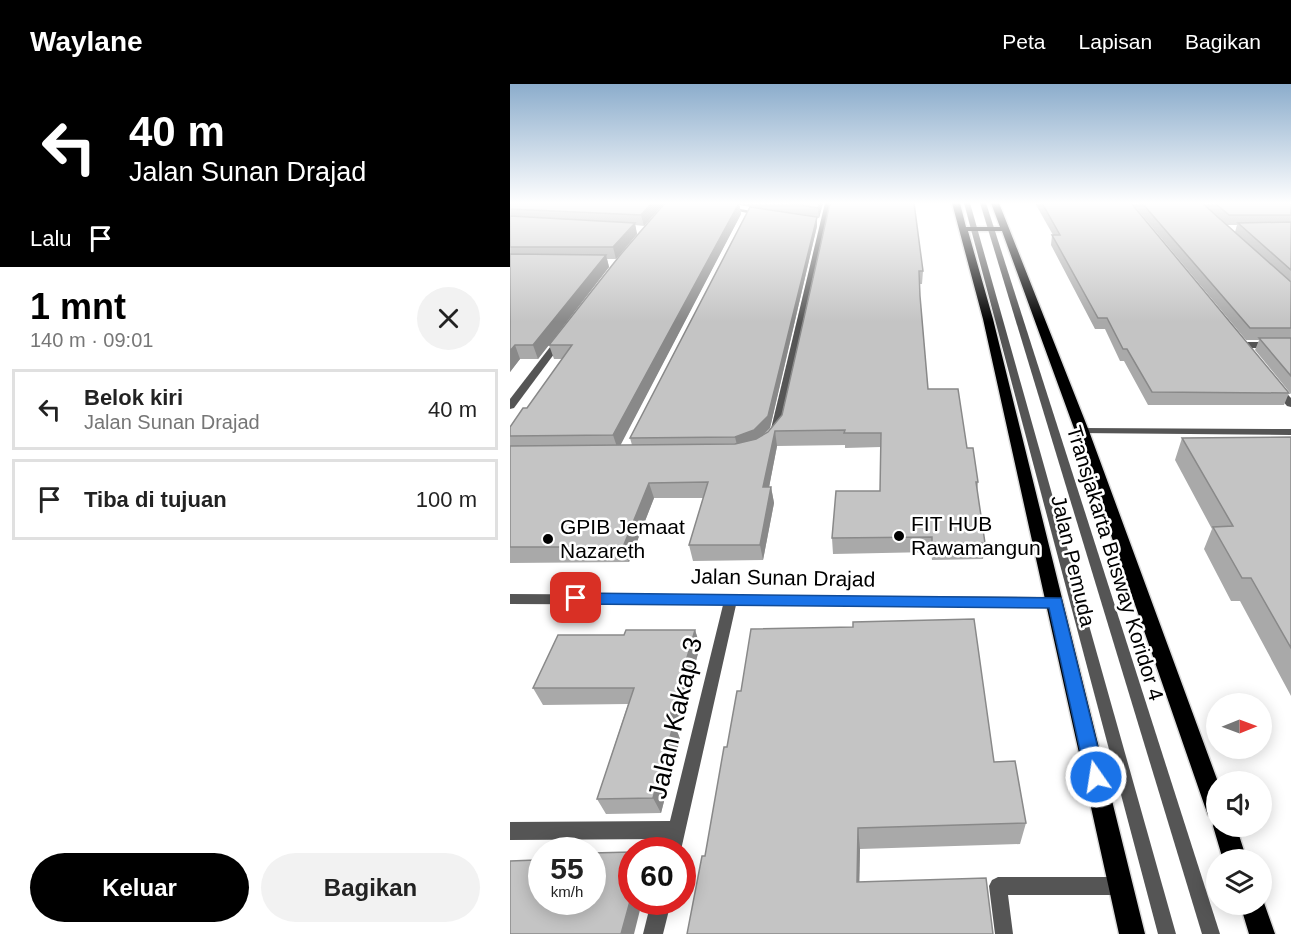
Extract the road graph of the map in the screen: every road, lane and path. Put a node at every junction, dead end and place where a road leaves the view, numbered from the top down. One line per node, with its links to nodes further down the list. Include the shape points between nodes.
1 (820, 243): 16 (street)
2 (970, 243): 19 (main road, Jalan Pemuda)
3 (975, 243): 30 (lane, Transjakarta Busway Koridor 4, via 982,256)
4 (1001, 243): 31 (lane, Transjakarta Busway Koridor 4)
5 (1003, 243): 14 (main road)
6 (568, 329): 13 (street)
7 (1234, 336): 8 (street)
8 (1242, 345): 9 (street); 10 (street)
9 (1291, 345)
10 (1249, 354)
11 (1270, 379): 12 (street)
12 (1291, 405)
13 (510, 406)
14 (1082, 431): 15 (street); 20 (main road)
15 (1291, 432)
16 (771, 441)
17 (510, 598): 18 (street, Jalan Sunan Drajad)
18 (731, 598): 19 (street, Jalan Sunan Drajad); 21 (street, Jalan Kakap 3)
19 (1055, 602): 24 (main road, Jalan Pemuda)
20 (1206, 779)
21 (677, 830): 22 (street); 23 (street, Jalan Kakap 3)
22 (510, 831)
23 (675, 837)
24 (1121, 886): 28 (lane, via 998,886); 29 (main road, Jalan Pemuda)
25 (658, 915): 27 (street)
26 (1255, 915): 32 (main road)
27 (653, 934)
28 (1004, 934)
29 (1132, 934)
30 (1167, 934)
31 (1211, 934)
32 (1262, 934)

